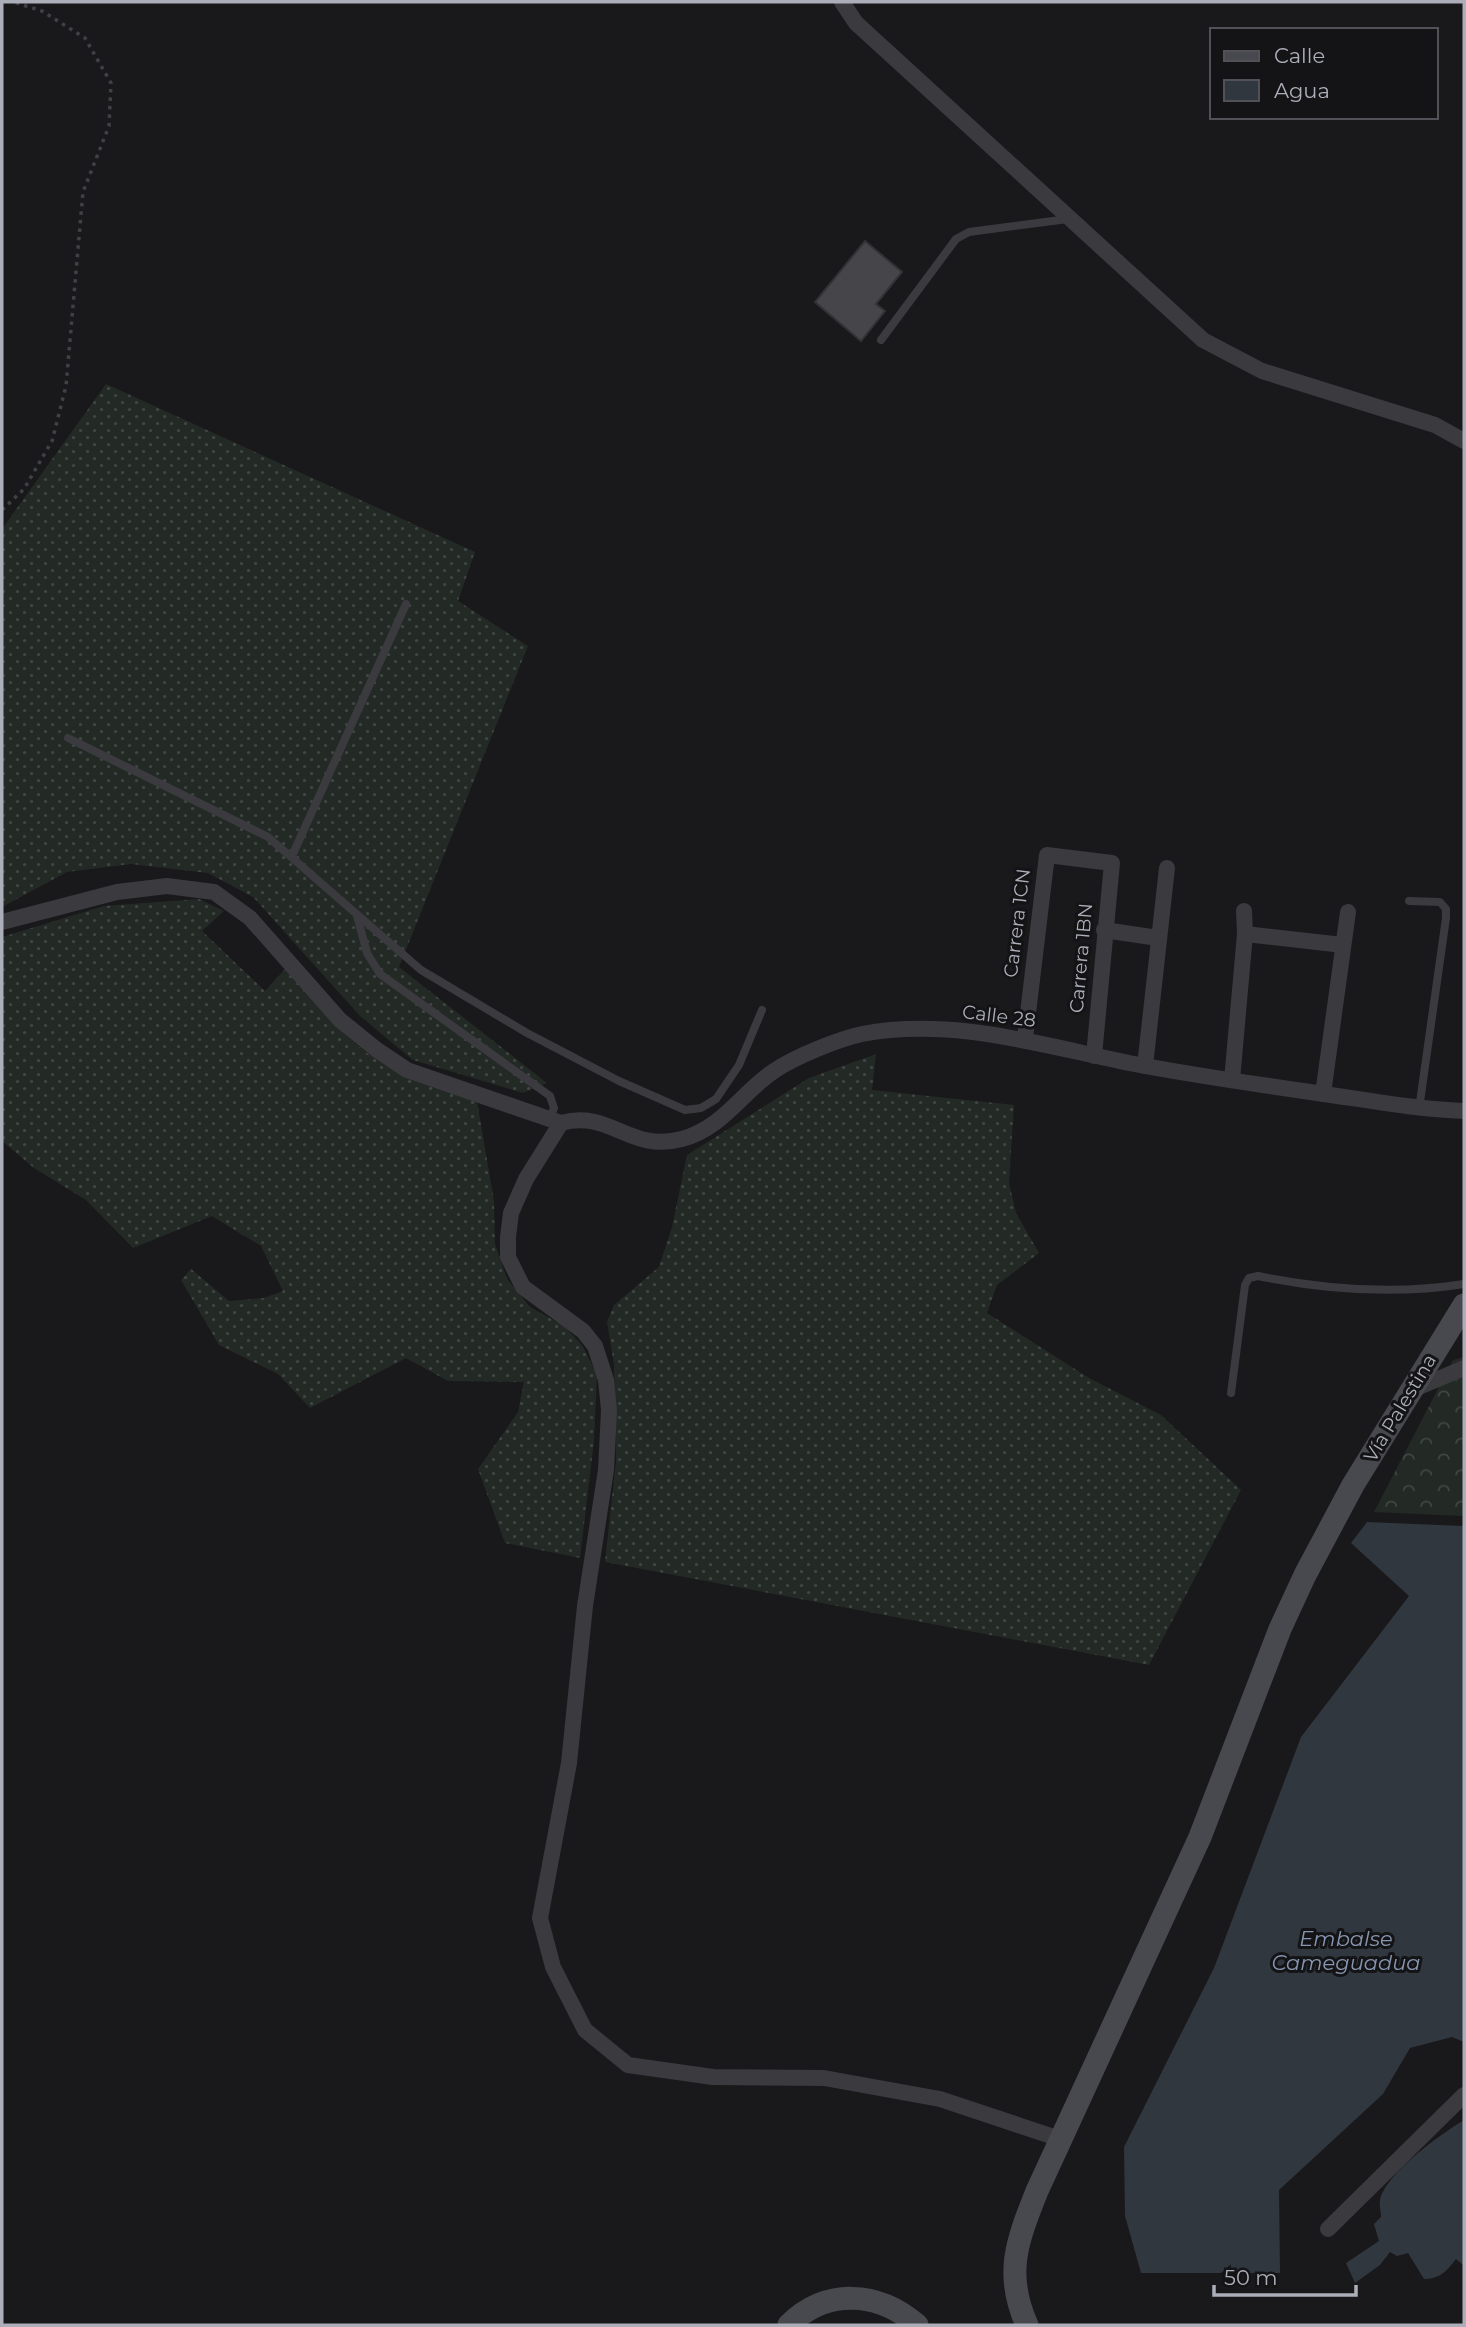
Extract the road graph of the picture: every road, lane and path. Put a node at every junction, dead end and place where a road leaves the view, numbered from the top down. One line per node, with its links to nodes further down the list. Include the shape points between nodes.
1 (13, 2): 6 (path, via 42,12 85,38 111,83 109,126 83,192 66,386 51,441 24,489)
2 (842, 2): 3 (street, via 856,23)
3 (1071, 219): 4 (lane, via 970,232 956,239); 5 (street, via 1203,340 1262,371 1435,425)
4 (881, 340)
5 (1464, 441)
6 (2, 510)
7 (406, 604): 10 (lane)
8 (68, 738): 10 (lane, via 268,837)
9 (1047, 855): 17 (street, Carrera 1BN, via 1112,863); 22 (street, Carrera 1CN)
10 (292, 856): 15 (lane)
11 (1167, 868): 19 (street)
12 (1409, 901): 27 (lane, via 1440,902 1447,918)
13 (1244, 911): 18 (street)
14 (1348, 912): 20 (street)
15 (356, 916): 21 (lane, via 421,970 515,1026 685,1110 716,1099 739,1065); 29 (lane, via 367,953 380,974 550,1096)
16 (2, 922): 29 (street, via 117,892 167,886 215,892 250,918 340,1020 377,1050 407,1070)
17 (1104, 930): 19 (street); 23 (street, Carrera 1BN)
18 (1245, 934): 20 (street); 25 (street)
19 (1158, 938): 24 (street)
20 (1343, 945): 26 (street)
21 (762, 1010)
22 (1024, 1038): 23 (street, Calle 28); 29 (street, Calle 28, via 891,1029 858,1035 774,1071 730,1114 671,1142 631,1139 594,1119)
23 (1094, 1056): 24 (street, Calle 28)
24 (1145, 1066): 25 (street, Calle 28)
25 (1232, 1080): 26 (street, Calle 28)
26 (1323, 1094): 27 (street, Calle 28)
27 (1419, 1109): 28 (street, Calle 28)
28 (1464, 1111)
29 (555, 1121): 36 (street, via 511,1213 508,1256 523,1287 583,1331 595,1346 609,1410 606,1470 569,1763 540,1918 553,1967 585,2030 628,2065 713,2077 824,2078 940,2099)
30 (1464, 1284): 34 (lane, via 1399,1292 1249,1278)
31 (1464, 1305): 33 (main road, Vía Palestina)
32 (1464, 1368): 33 (street)
33 (1412, 1390): 36 (main road, Vía Palestina, via 1353,1485 1280,1629 1200,1837)
34 (1231, 1393)
35 (1464, 2095): 37 (street)
36 (1060, 2139): 40 (main road, Vía Palestina, via 1027,2217 1015,2263 1013,2285)
37 (1328, 2229)
38 (789, 2325): 39 (main road, via 811,2306 841,2299 900,2311)
39 (917, 2325)
40 (1027, 2325)

